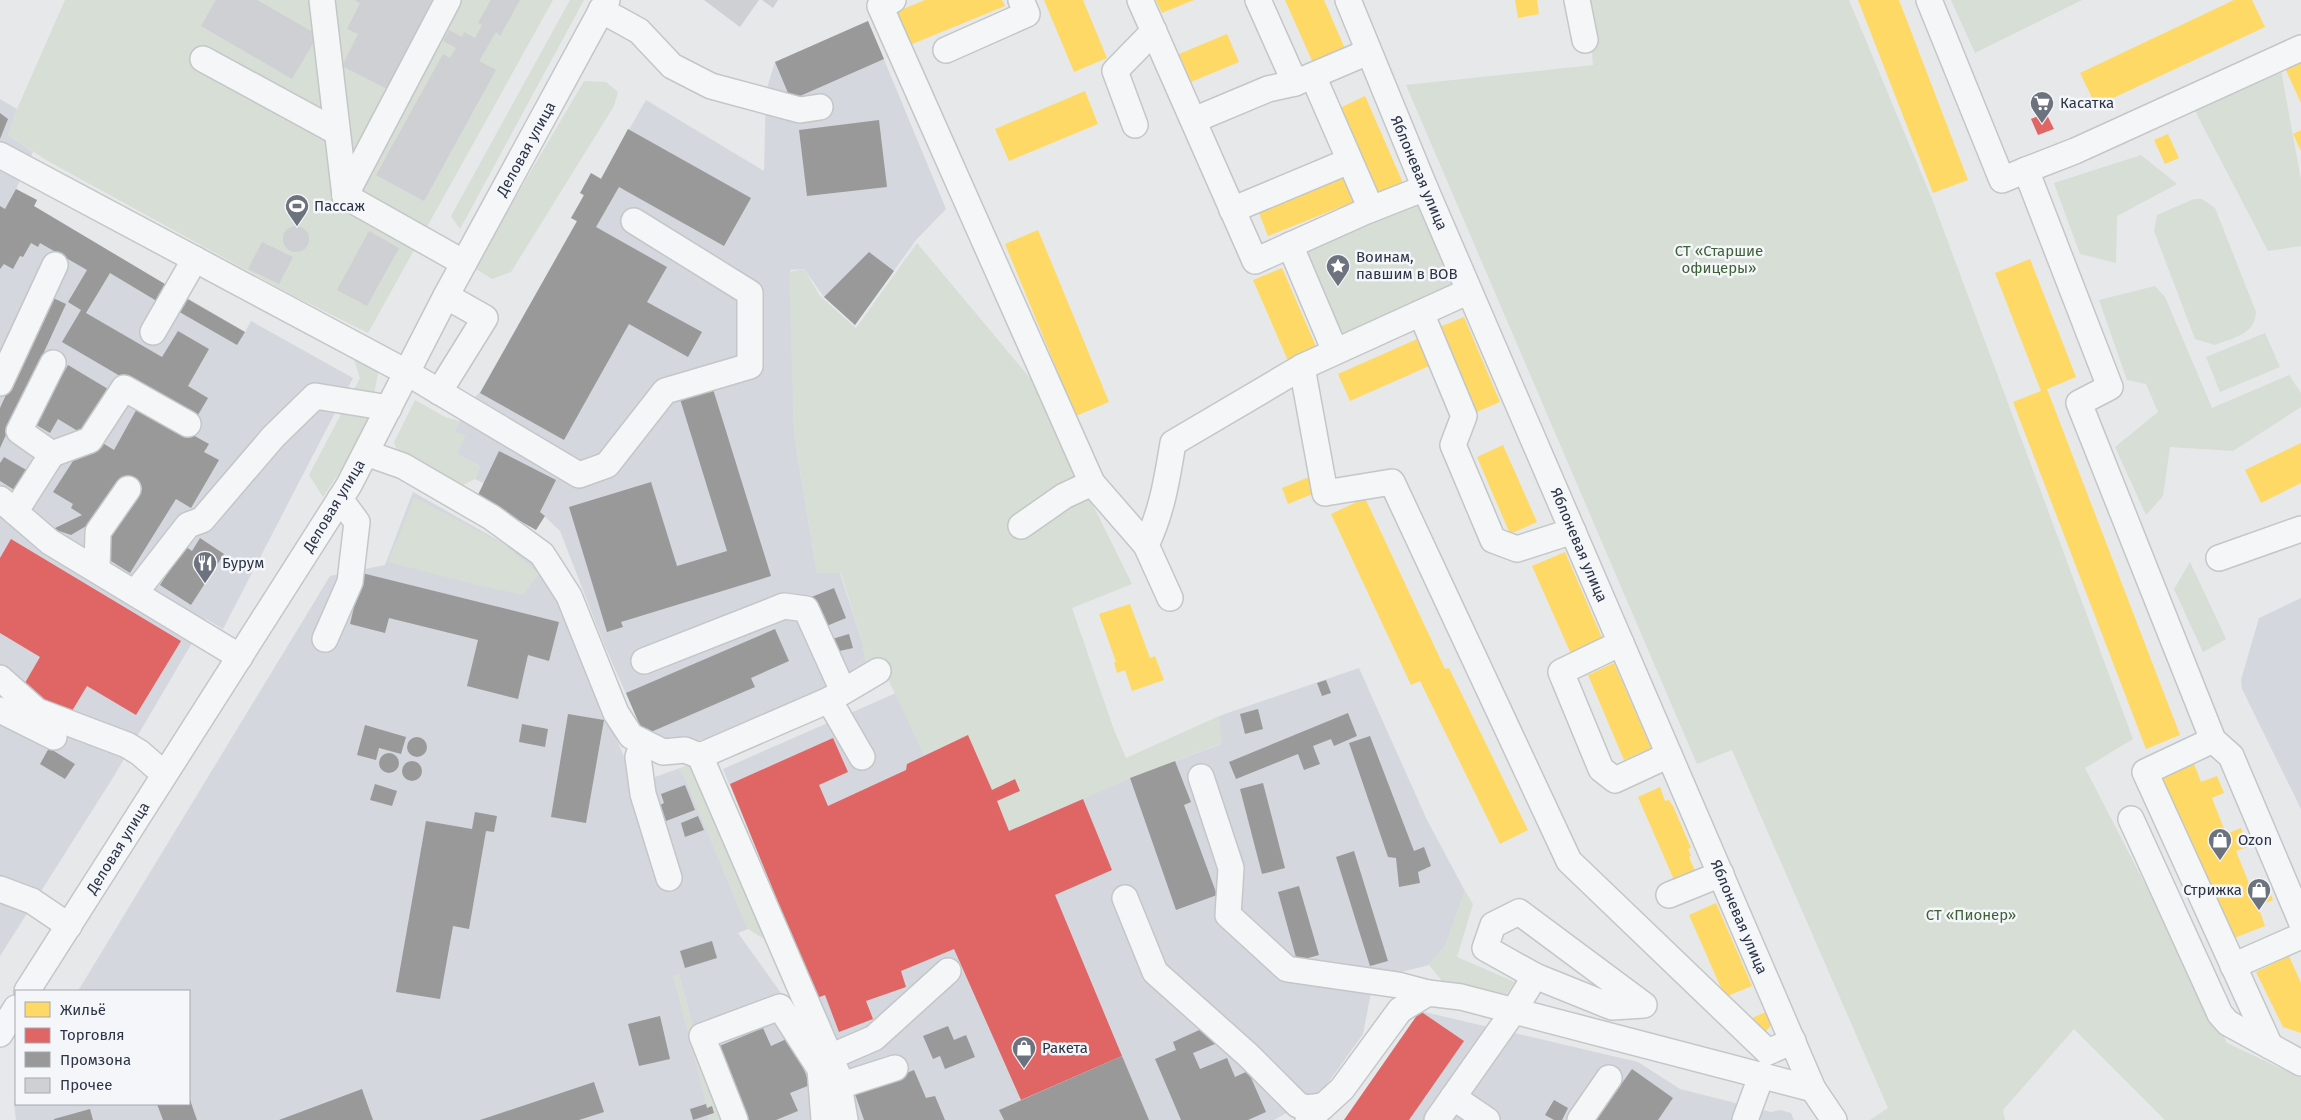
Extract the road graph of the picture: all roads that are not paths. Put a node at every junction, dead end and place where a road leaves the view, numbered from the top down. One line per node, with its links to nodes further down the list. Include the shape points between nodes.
1 (322, 0): 21 (street)
2 (448, 0): 26 (street)
3 (893, 0): 48 (street, via 880,6)
4 (1022, 0): 14 (street, via 1027,14)
5 (1140, 0): 11 (street)
6 (1258, 0): 17 (street)
7 (1348, 0): 15 (street, Яблоневая улица)
8 (1577, 0): 12 (street)
9 (1929, 0): 24 (street, via 2002,180)
10 (604, 5): 18 (street, via 638,30 672,66 712,86 800,110); 32 (street, Деловая улица)
11 (1154, 32): 19 (street); 20 (street, via 1115,71)
12 (1585, 40)
13 (2301, 48): 24 (street, via 2075,151)
14 (946, 50)
15 (1368, 52): 17 (street); 25 (street, Яблоневая улица)
16 (203, 59): 21 (street)
17 (1304, 80): 19 (street, via 1268,89); 23 (street)
18 (820, 107)
19 (1194, 120): 27 (street)
20 (1135, 126)
21 (337, 132): 26 (street)
22 (0, 155): 31 (street)
23 (1349, 160): 27 (street); 28 (street)
24 (2026, 170): 68 (street, via 2110,387 2079,403)
25 (1425, 188): 28 (street); 34 (street, Яблоневая улица)
26 (345, 196): 32 (street)
27 (1232, 210): 30 (street, via 1255,261)
28 (1370, 210): 30 (street)
29 (634, 221): 43 (street, via 750,293 750,366 666,391 607,465 579,475)
30 (1290, 245): 38 (street)
31 (195, 259): 37 (street); 41 (street)
32 (464, 263): 35 (street, Деловая улица)
33 (55, 266): 42 (street)
34 (1469, 291): 36 (street); 54 (street, Яблоневая улица)
35 (446, 296): 41 (street, Деловая улица); 43 (street, via 485,318)
36 (1420, 313): 38 (street); 54 (street, via 1464,416 1453,445 1493,540 1518,549)
37 (153, 332)
38 (1335, 351): 40 (street)
39 (53, 363): 47 (street, via 19,431)
40 (1302, 367): 55 (street, via 1173,443 1164,498); 92 (street, via 1325,493 1392,482 1569,861 1768,1052)
41 (406, 372): 43 (street); 44 (street, Деловая улица)
42 (0, 383)
43 (439, 392)
44 (388, 408): 46 (street, Деловая улица); 58 (street, via 315,396 273,437 202,520 188,525)
45 (188, 424): 47 (street, via 124,388 90,440)
46 (366, 453): 50 (street, Деловая улица); 69 (street, via 403,466 491,517 542,554 569,596 616,714 631,736)
47 (52, 454): 51 (street)
48 (1092, 483): 52 (street, via 1064,496); 55 (street)
49 (128, 489): 57 (street, via 98,532)
50 (340, 499): 60 (street, via 357,522 350,582); 62 (street, Деловая улица)
51 (5, 506): 57 (street, via 50,542)
52 (1021, 526)
53 (2301, 529): 56 (street)
54 (1573, 531): 61 (street, Яблоневая улица)
55 (1146, 545): 59 (street)
56 (2219, 558)
57 (97, 570): 58 (street)
58 (135, 593): 62 (street)
59 (1170, 598)
60 (325, 640)
61 (1621, 643): 70 (street, Яблоневая улица); 70 (street, via 1561,672 1601,769 1615,780)
62 (240, 657): 73 (street, Деловая улица)
63 (644, 661): 66 (street, via 784,606 806,609)
64 (878, 671): 66 (street)
65 (0, 678): 73 (street, via 38,711 126,745)
66 (836, 696): 71 (street); 72 (street)
67 (0, 710): 73 (street, via 51,736)
68 (2213, 740): 81 (street, via 2232,756); 84 (street, via 2145,772)
69 (643, 742): 71 (street, via 664,752 684,750); 77 (street, via 638,758 643,794)
70 (1669, 755): 76 (street, Яблоневая улица)
71 (700, 756): 94 (street)
72 (862, 757)
73 (161, 770): 82 (street, Деловая улица)
74 (1201, 778): 88 (street, via 1231,868 1228,915 1287,969)
75 (2131, 819): 93 (street, via 2220,1014 2228,1023)
76 (1721, 874): 79 (street); 92 (street, Яблоневая улица)
77 (669, 878)
78 (0, 889): 82 (street, via 32,901)
79 (1670, 895)
80 (1125, 898): 102 (street, via 1155,972 1248,1055 1298,1105)
81 (2301, 921)
82 (69, 926): 87 (street, Деловая улица)
83 (2301, 936): 84 (street)
84 (2233, 966): 93 (street)
85 (948, 971): 94 (street, via 874,1038)
86 (1535, 976): 86 (street, via 1612,1007 1644,1005 1519,912 1493,925 1485,948); 90 (street)
87 (28, 990)
88 (1428, 992): 90 (street, via 1461,997); 102 (street, via 1400,1010 1342,1089)
89 (15, 1010): 91 (street)
90 (1513, 1012): 97 (street); 101 (street)
91 (0, 1034)
92 (1793, 1041): 100 (street, Яблоневая улица)
93 (2270, 1046): 95 (street)
94 (830, 1057): 99 (street)
95 (2301, 1062)
96 (894, 1068): 99 (street)
97 (1762, 1074): 100 (street); 109 (street)
98 (1609, 1078): 108 (street)
99 (839, 1086): 105 (street)
100 (1813, 1089): 110 (street, Яблоневая улица)
101 (1453, 1097): 106 (street); 107 (street)
102 (1318, 1115)
103 (735, 1120): 104 (street, via 702,1036 780,1007 820,1069)
104 (824, 1120)
105 (845, 1120)
106 (1437, 1120)
107 (1487, 1120)
108 (1580, 1120)
109 (1745, 1120)
110 (1834, 1120)

